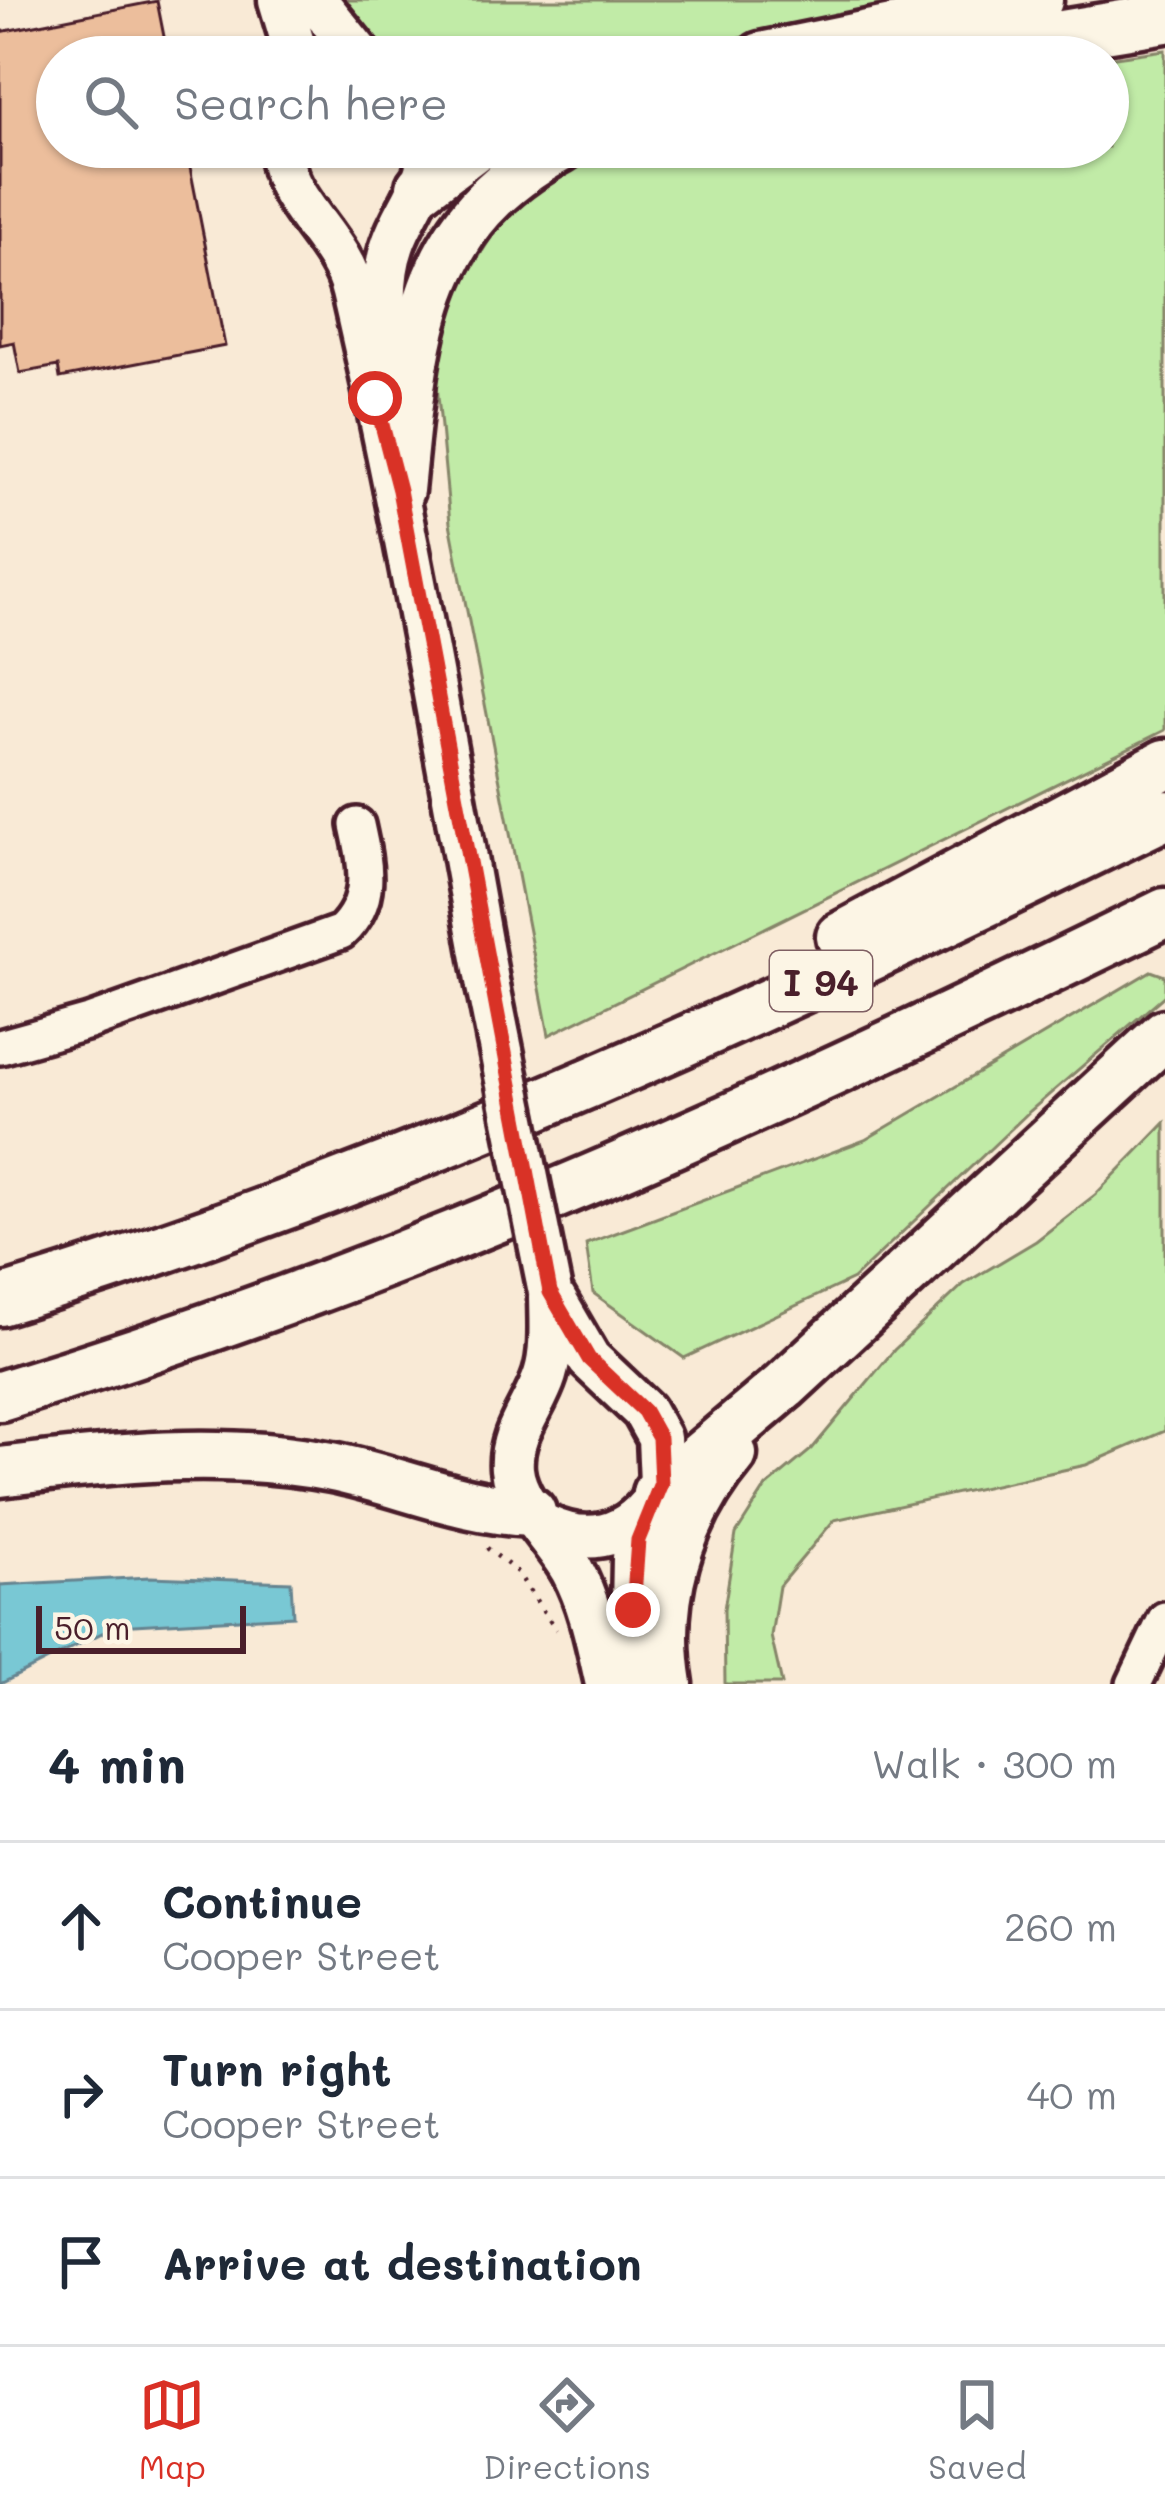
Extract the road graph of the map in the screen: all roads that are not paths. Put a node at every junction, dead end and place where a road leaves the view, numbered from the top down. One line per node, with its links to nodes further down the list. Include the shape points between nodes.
1 (280, 0): 5 (main road)
2 (315, 0): 6 (main road)
3 (1038, 0): 7 (highway)
4 (1165, 19): 8 (highway)
5 (291, 36)
6 (344, 36)
7 (863, 36)
8 (1059, 36)
9 (283, 168): 13 (main road)
10 (424, 168): 13 (main road, via 397,213 359,226 330,221)
11 (425, 168): 14 (main road, via 394,240 384,292)
12 (530, 168): 14 (highway, via 470,221 434,279 414,339)
13 (298, 200): 14 (main road, via 345,267)
14 (399, 490): 22 (main road, bridge)
15 (1165, 764): 21 (highway)
16 (1165, 815): 21 (highway, I 94, via 680,1047)
17 (357, 825): 20 (street, via 365,891 340,932)
18 (1165, 913): 26 (highway, I 94, via 549,1200 309,1293)
19 (1165, 1034): 24 (highway)
20 (0, 1047)
21 (471, 1135): 23 (highway, I 94, via 159,1252)
22 (550, 1292): 25 (main road, via 589,1359); 27 (main road, via 548,1366)
23 (0, 1301)
24 (784, 1387): 29 (highway); 34 (highway, via 718,1471 678,1544 662,1618)
25 (623, 1395): 27 (main road, via 573,1388); 29 (main road, via 659,1438 664,1459)
26 (0, 1396)
27 (531, 1411): 30 (main road, via 512,1463 515,1487)
28 (0, 1472): 30 (highway, via 147,1456 274,1458)
29 (652, 1500): 30 (main road, via 621,1530 599,1537 576,1537); 33 (main road, via 634,1558)
30 (539, 1520): 32 (main road, via 585,1600)
31 (1164, 1624): 35 (street)
32 (607, 1684)
33 (646, 1684)
34 (668, 1684)
35 (1134, 1684)

